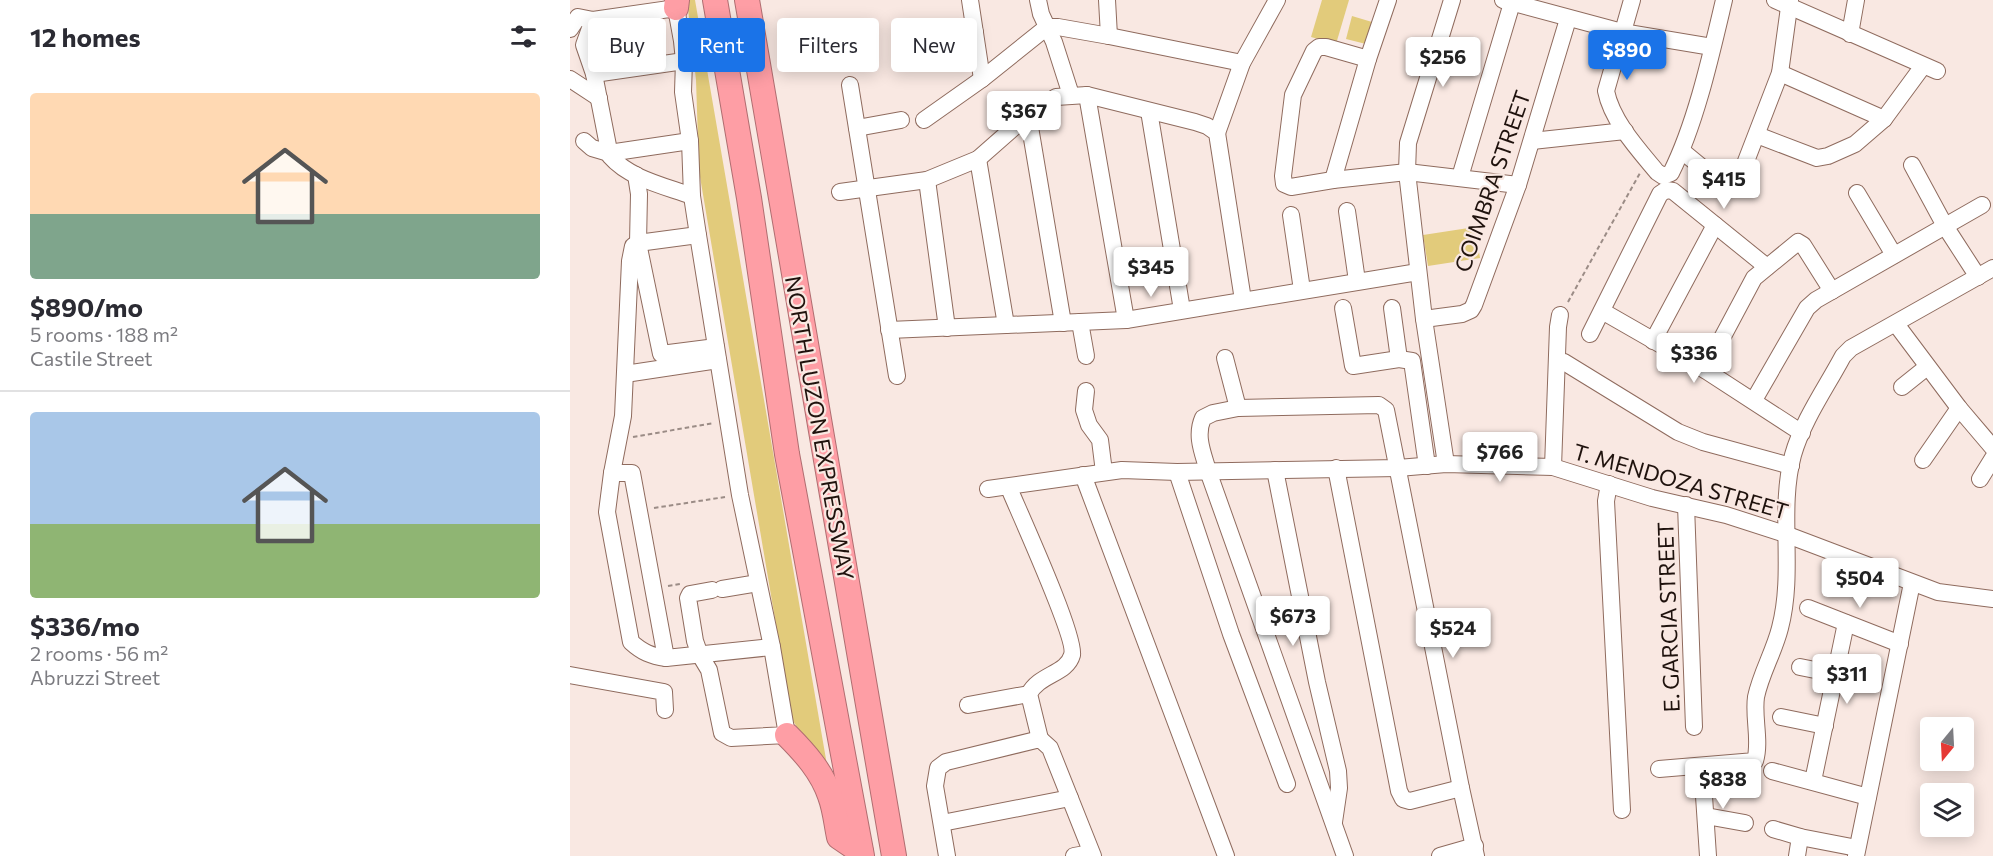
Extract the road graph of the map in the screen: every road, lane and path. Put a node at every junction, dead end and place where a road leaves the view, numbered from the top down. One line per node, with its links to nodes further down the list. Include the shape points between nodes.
1 (715, 0): 177 (highway, NORTH LUZON EXPRESSWAY, via 787,454)
2 (747, 0): 179 (highway, NORTH LUZON EXPRESSWAY)
3 (970, 0): 18 (street)
4 (1038, 0): 21 (street)
5 (1107, 0): 26 (street)
6 (1259, 0): 13 (street)
7 (1388, 0): 31 (street)
8 (1452, 0): 59 (street, via 1408,143)
9 (1632, 0): 23 (street)
10 (1724, 0): 29 (street)
11 (1856, 0): 25 (street)
12 (1508, 1): 20 (street); 61 (street)
13 (1276, 2): 33 (street)
14 (1784, 2): 25 (street); 36 (street)
15 (676, 4): 16 (street)
16 (620, 17): 17 (street); 35 (street, via 614,48)
17 (611, 18)
18 (973, 18)
19 (588, 19): 22 (street, via 578,17)
20 (1568, 19): 23 (street); 53 (street, COIMBRA STREET)
21 (1047, 27): 26 (street); 38 (street); 40 (street)
22 (570, 29)
23 (1622, 32): 29 (street); 48 (street, via 1606,91)
24 (588, 34): 30 (street, via 584,45)
25 (1850, 34): 44 (street, via 1930,69)
26 (1108, 36): 33 (street)
27 (570, 45): 30 (street)
28 (977, 45): 38 (street)
29 (1712, 47): 54 (street)
30 (587, 53): 35 (street)
31 (1368, 59): 63 (street); 63 (street, via 1319,47 1293,95 1284,184 1292,187)
32 (678, 62): 35 (street)
33 (1242, 63): 49 (street)
34 (684, 72): 52 (street)
35 (599, 73): 41 (street)
36 (1780, 73): 44 (street); 50 (street)
37 (570, 79): 41 (street)
38 (982, 79): 46 (street)
39 (850, 85): 47 (street)
40 (1079, 95): 42 (street); 43 (street, via 1056,96); 91 (street)
41 (599, 98): 55 (street)
42 (1149, 111): 49 (street, via 1201,124); 87 (street)
43 (1028, 115): 56 (street); 93 (street)
44 (1884, 118): 50 (street, via 1855,144 1817,158)
45 (901, 120): 47 (street)
46 (924, 120)
47 (857, 128): 65 (street)
48 (1625, 131): 53 (street); 57 (street)
49 (1217, 133): 84 (street)
50 (1758, 135): 54 (street, via 1738,182 1731,186 1722,184)
51 (584, 141): 55 (street)
52 (690, 141): 55 (street); 68 (street)
53 (1532, 141): 64 (street, COIMBRA STREET)
54 (1682, 151): 57 (street, via 1671,172 1663,176)
55 (609, 153): 60 (street, via 617,165)
56 (978, 159): 62 (street); 95 (street)
57 (1647, 160): 89 (path)
58 (1912, 165): 73 (street)
59 (1407, 172): 61 (street); 63 (street); 79 (street)
60 (636, 175): 68 (street); 75 (street)
61 (1461, 177): 64 (street)
62 (927, 180): 65 (street); 96 (street)
63 (1334, 180)
64 (1518, 185): 90 (street, COIMBRA STREET, via 1471,310)
65 (867, 188): 66 (street); 97 (street)
66 (840, 192)
67 (1857, 193): 76 (street)
68 (692, 196): 74 (street)
69 (1982, 206): 73 (street)
70 (1347, 211): 81 (street)
71 (1291, 215): 82 (street)
72 (1715, 225): 77 (street); 88 (street, via 1673,191 1660,194); 99 (street)
73 (1945, 226): 76 (street); 80 (street)
74 (698, 235): 75 (street); 100 (street)
75 (638, 243): 100 (street, via 661,354); 107 (street, via 633,246 630,261)
76 (1894, 255): 83 (street)
77 (1767, 267): 83 (street, via 1798,242); 106 (street, via 1754,278)
78 (1993, 268): 80 (street)
79 (1418, 272): 81 (street); 90 (street)
80 (1978, 277): 94 (street)
81 (1357, 281): 82 (street)
82 (1302, 290): 84 (street)
83 (1832, 291): 111 (street, via 1807,308)
84 (1242, 300): 87 (street)
85 (1343, 308): 103 (street, via 1353,366)
86 (1392, 308): 103 (street)
87 (1182, 310): 91 (street)
88 (1602, 311): 98 (street); 99 (street)
89 (1560, 315): 123 (street)
90 (1424, 319): 120 (street)
91 (1126, 320): 92 (street)
92 (1080, 322): 93 (street); 101 (street)
93 (1062, 323): 95 (street)
94 (1896, 324): 105 (street); 115 (street, via 1843,356)
95 (1006, 326): 96 (street)
96 (947, 328): 97 (street)
97 (889, 330): 108 (street)
98 (1590, 334)
99 (1653, 341): 106 (street)
100 (717, 354): 107 (street); 114 (street)
101 (1086, 356)
102 (1225, 358): 112 (street)
103 (1399, 359): 121 (street, via 1412,361)
104 (1564, 362): 122 (street, via 1678,432)
105 (1927, 367): 109 (street); 113 (street)
106 (1705, 370): 111 (street)
107 (625, 374): 116 (street)
108 (897, 376)
109 (1902, 387)
110 (1086, 391): 128 (street, via 1084,410 1100,440)
111 (1754, 400): 115 (street)
112 (1238, 408): 125 (street, via 1379,405 1386,410); 127 (street, via 1203,418 1199,439)
113 (1959, 408): 117 (street); 119 (street)
114 (728, 420): 116 (path); 136 (street)
115 (1802, 433): 122 (street)
116 (618, 440): 130 (street)
117 (1993, 448)
118 (1993, 458): 132 (street)
119 (1923, 460)
120 (1446, 464): 121 (street, T. MENDOZA STREET); 123 (street, T. MENDOZA STREET)
121 (1427, 466): 125 (street, T. MENDOZA STREET)
122 (1791, 466): 139 (street)
123 (1553, 467): 133 (street, T. MENDOZA STREET)
124 (1336, 468): 125 (street, T. MENDOZA STREET); 126 (street, T. MENDOZA STREET); 165 (street, via 1399,791 1403,799 1410,801)
125 (1398, 468): 165 (street)
126 (1275, 470): 127 (street, T. MENDOZA STREET); 171 (street, via 1338,771)
127 (1209, 471): 129 (street, T. MENDOZA STREET); 171 (street)
128 (1104, 472): 129 (street, T. MENDOZA STREET); 131 (street, T. MENDOZA STREET)
129 (1177, 472): 164 (street)
130 (612, 473): 138 (street, via 632,473); 148 (street, via 608,513 631,642 655,657)
131 (1083, 475): 134 (street, T. MENDOZA STREET); 182 (street)
132 (1980, 479)
133 (1610, 484): 137 (street, T. MENDOZA STREET); 168 (street, via 1606,501)
134 (1009, 488): 135 (street, T. MENDOZA STREET); 152 (street, via 1073,648 1065,667 1040,680)
135 (988, 489)
136 (740, 495): 138 (path); 140 (street)
137 (1686, 505): 139 (street, T. MENDOZA STREET); 157 (street, E. GARCIA STREET)
138 (639, 511): 148 (street)
139 (1785, 534): 141 (street, T. MENDOZA STREET); 160 (street, via 1787,557 1780,628 1758,688 1754,711 1758,752 1755,761)
140 (758, 583): 146 (street); 147 (street, via 690,594)
141 (1912, 583): 142 (street, T. MENDOZA STREET, via 1938,592); 145 (street)
142 (1993, 599)
143 (1808, 608): 144 (street)
144 (1846, 622): 145 (street); 150 (street)
145 (1899, 644): 166 (street)
146 (772, 647): 147 (street); 158 (street)
147 (700, 655): 148 (street); 158 (street, via 709,670 722,733 731,738)
148 (666, 658)
149 (1800, 667): 150 (street)
150 (1835, 674): 156 (street)
151 (570, 675): 154 (street, via 664,692)
152 (1029, 694): 153 (street); 159 (street)
153 (968, 705)
154 (665, 710)
155 (1781, 717): 156 (street)
156 (1825, 726): 163 (street)
157 (1694, 727)
158 (787, 735): 177 (highway, via 809,757 821,778 830,796 839,837)
159 (1040, 739): 167 (street, via 1050,748); 170 (street, via 946,762 938,768 935,786)
160 (1702, 766): 161 (street); 169 (street)
161 (1659, 769)
162 (1772, 771): 163 (street)
163 (1813, 781): 166 (street)
164 (1287, 784)
165 (1461, 788): 175 (street)
166 (1868, 797): 176 (street)
167 (1070, 798): 170 (street); 178 (street)
168 (1622, 810)
169 (1706, 816): 172 (street); 185 (street)
170 (942, 823): 180 (street)
171 (1334, 824): 183 (street)
172 (1744, 824)
173 (1773, 829): 174 (street)
174 (1800, 837): 176 (street); 186 (street)
175 (1476, 851): 184 (street)
176 (1856, 852)
177 (861, 854)
178 (1092, 855): 181 (street)
179 (894, 856)
180 (947, 856)
181 (1074, 856)
182 (1226, 856)
183 (1345, 856)
184 (1440, 856)
185 (1708, 856)
186 (1797, 856)

